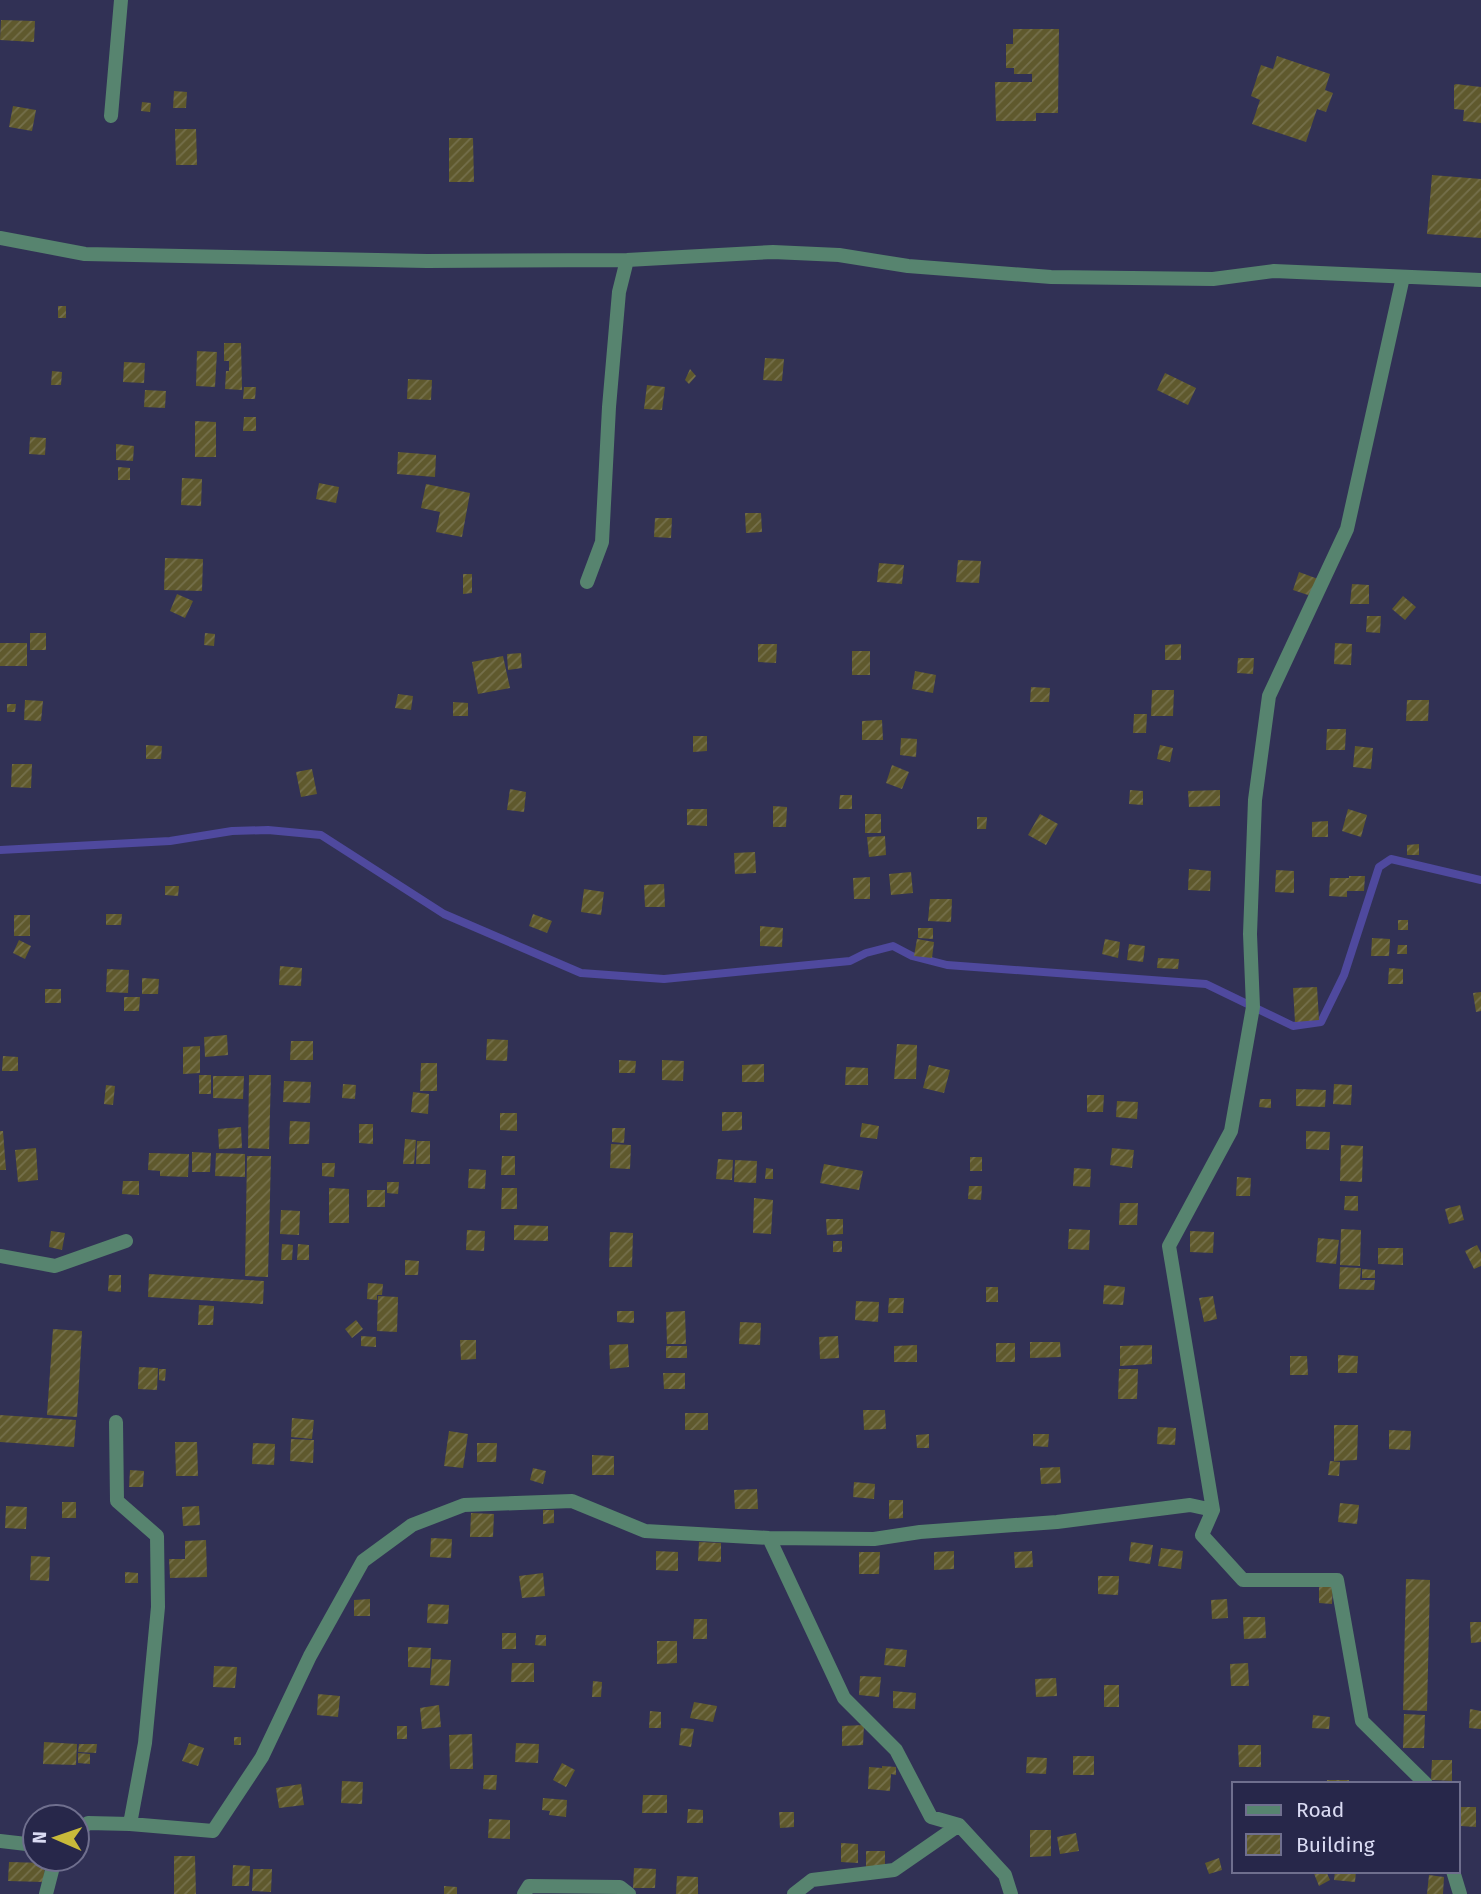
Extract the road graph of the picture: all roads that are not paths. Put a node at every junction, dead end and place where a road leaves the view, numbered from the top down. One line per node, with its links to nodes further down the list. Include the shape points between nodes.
1 (121, 0): 2 (street)
2 (111, 116)
3 (0, 238): 4 (street, via 85,254)
4 (628, 260): 5 (street, via 773,253 839,255 908,266 1051,277 1213,279 1273,271); 7 (street, via 619,292 602,542)
5 (1403, 277): 6 (street); 11 (street, via 1347,530 1269,696 1255,800 1250,934 1253,1007 1231,1131 1169,1246)
6 (1481, 280)
7 (587, 582)
8 (126, 1241): 9 (street, via 55,1266)
9 (0, 1256)
10 (116, 1422): 15 (street, via 117,1501 157,1536 158,1607 147,1729)
11 (1213, 1510): 12 (street, via 1190,1505 874,1539); 13 (street, via 1202,1535 1243,1580 1337,1580 1362,1721)
12 (769, 1538): 15 (street, via 645,1531 572,1501 464,1505 412,1525 363,1561 261,1757 213,1831); 16 (street, via 844,1698 896,1749 931,1817)
13 (1424, 1782)
14 (91, 1823): 15 (street)
15 (130, 1824)
16 (959, 1825): 24 (street, via 894,1870 812,1880); 25 (street, via 1005,1875)
17 (0, 1841): 18 (street)
18 (21, 1843)
19 (51, 1873): 21 (street)
20 (1454, 1873): 26 (street)
21 (46, 1894)
22 (524, 1894): 23 (street, via 529,1886 620,1887)
23 (629, 1894)
24 (794, 1894)
25 (1011, 1894)
26 (1460, 1894)

